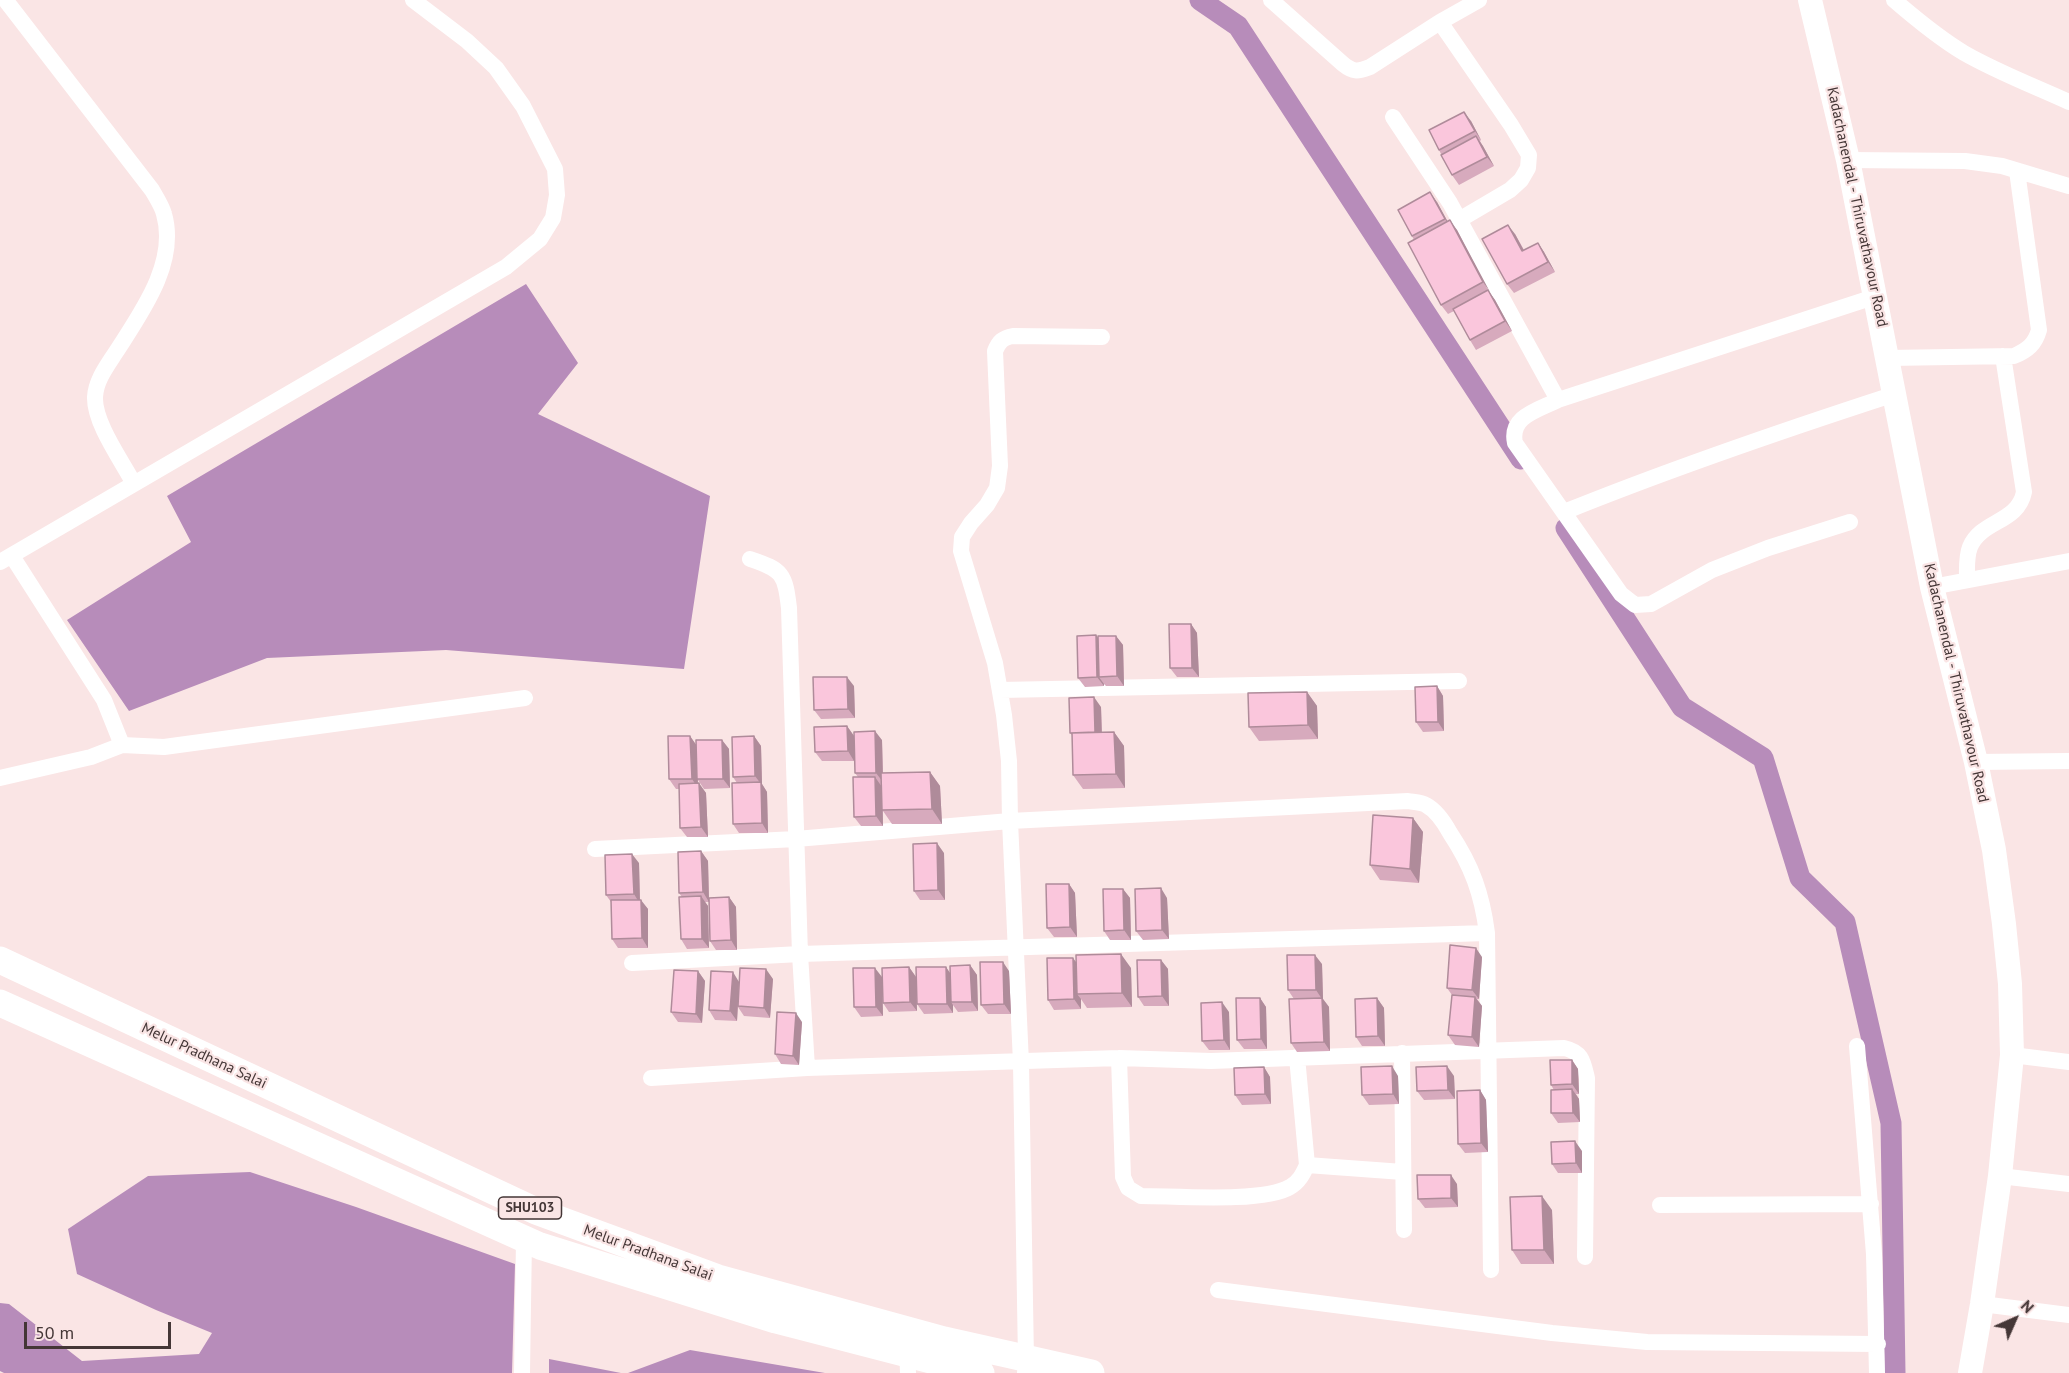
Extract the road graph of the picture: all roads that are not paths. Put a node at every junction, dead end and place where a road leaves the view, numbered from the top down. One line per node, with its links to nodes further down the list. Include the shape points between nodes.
1 (413, 0): 20 (street, via 496,68 524,106 555,169 557,195 553,218 540,239 506,267)
2 (1271, 0): 7 (street, via 1342,64 1358,71)
3 (1479, 0): 7 (street)
4 (1810, 0): 10 (main road, Kadachanendal - Thiruvathavour Road)
5 (1894, 0): 8 (street, via 1964,53)
6 (6, 2): 20 (street, via 152,190 164,213 164,260 147,304 98,380 95,398 99,417)
7 (1440, 22): 13 (street, via 1529,155 1528,168 1521,180)
8 (2069, 102)
9 (1393, 117): 13 (street)
10 (1848, 160): 11 (street, via 1965,161); 14 (main road, Kadachanendal - Thiruvathavour Road)
11 (2017, 171): 12 (street); 16 (street, via 2039,330 2036,341 2026,351)
12 (2069, 186)
13 (1459, 220): 19 (street)
14 (1877, 296): 17 (main road, Kadachanendal - Thiruvathavour Road); 19 (street)
15 (1102, 337): 29 (street, via 1005,337 995,351 1000,466 996,488 962,537 961,551)
16 (2003, 356): 17 (street); 26 (street, via 2024,492 2022,503 2012,513 1981,532 1971,544)
17 (1888, 358): 18 (main road, Kadachanendal - Thiruvathavour Road)
18 (1895, 394): 21 (street, via 1659,474); 27 (main road, Kadachanendal - Thiruvathavour Road)
19 (1558, 400): 21 (street, via 1521,418 1514,435)
20 (134, 484): 23 (street)
21 (1564, 512): 22 (street, via 1621,594 1635,605 1651,604 1712,570 1768,548)
22 (1850, 522)
23 (6, 559): 31 (street, via 104,700)
24 (750, 559): 36 (street, via 772,566 786,584)
25 (2069, 561): 26 (street)
26 (1967, 580): 27 (street)
27 (1932, 586): 33 (main road, Kadachanendal - Thiruvathavour Road)
28 (1459, 681): 29 (street)
29 (1000, 690): 35 (street, via 1009,761)
30 (525, 698): 31 (street, via 164,747)
31 (123, 745): 34 (street, via 91,757)
32 (2069, 760): 33 (street)
33 (1976, 762): 47 (main road, Kadachanendal - Thiruvathavour Road, via 2004,924)
34 (0, 778)
35 (1010, 821): 36 (street); 38 (street, via 1408,801 1425,804 1440,816 1474,874); 39 (street)
36 (796, 839): 37 (street); 40 (street)
37 (595, 849)
38 (1487, 933): 39 (street); 45 (street)
39 (1016, 947): 40 (street); 51 (street)
40 (800, 954): 42 (street); 52 (street)
41 (0, 960): 68 (main road, Melur Pradhana Salai / SHU103, via 536,1211)
42 (632, 963)
43 (0, 1003): 61 (main road, Melur Pradhana Salai / SHU103)
44 (1857, 1046): 58 (street)
45 (1489, 1051): 46 (street); 62 (street, via 1564,1048 1574,1050 1583,1060 1587,1078); 63 (street)
46 (1402, 1053): 48 (street); 55 (street)
47 (2012, 1055): 50 (street); 56 (main road, Kadachanendal - Thiruvathavour Road)
48 (1297, 1057): 49 (street, via 1211,1061); 54 (street)
49 (1119, 1058): 51 (street); 54 (street, via 1123,1178 1134,1193 1235,1197 1272,1193 1297,1182)
50 (2069, 1062)
51 (1021, 1063): 52 (street); 69 (street)
52 (807, 1068): 53 (street)
53 (651, 1078)
54 (1307, 1165): 55 (street)
55 (1403, 1172): 60 (street)
56 (2000, 1176): 57 (street); 65 (main road, Kadachanendal - Thiruvathavour Road)
57 (2069, 1184)
58 (1871, 1204): 59 (street); 67 (street)
59 (1660, 1205)
60 (1404, 1230)
61 (524, 1239): 68 (main road, Melur Pradhana Salai / SHU103, via 776,1320); 70 (street)
62 (1585, 1257)
63 (1491, 1270)
64 (1218, 1290): 67 (street, via 1552,1334 1647,1342)
65 (1982, 1304): 66 (street); 74 (main road, Kadachanendal - Thiruvathavour Road)
66 (2069, 1315)
67 (1878, 1344): 73 (street)
68 (907, 1352): 69 (main road, Melur Pradhana Salai / SHU103); 71 (main road, Melur Pradhana Salai / SHU103)
69 (1025, 1366): 72 (main road, Melur Pradhana Salai / SHU103)
70 (522, 1373)
71 (981, 1373)
72 (1091, 1373)
73 (1877, 1373)
74 (1970, 1373)

